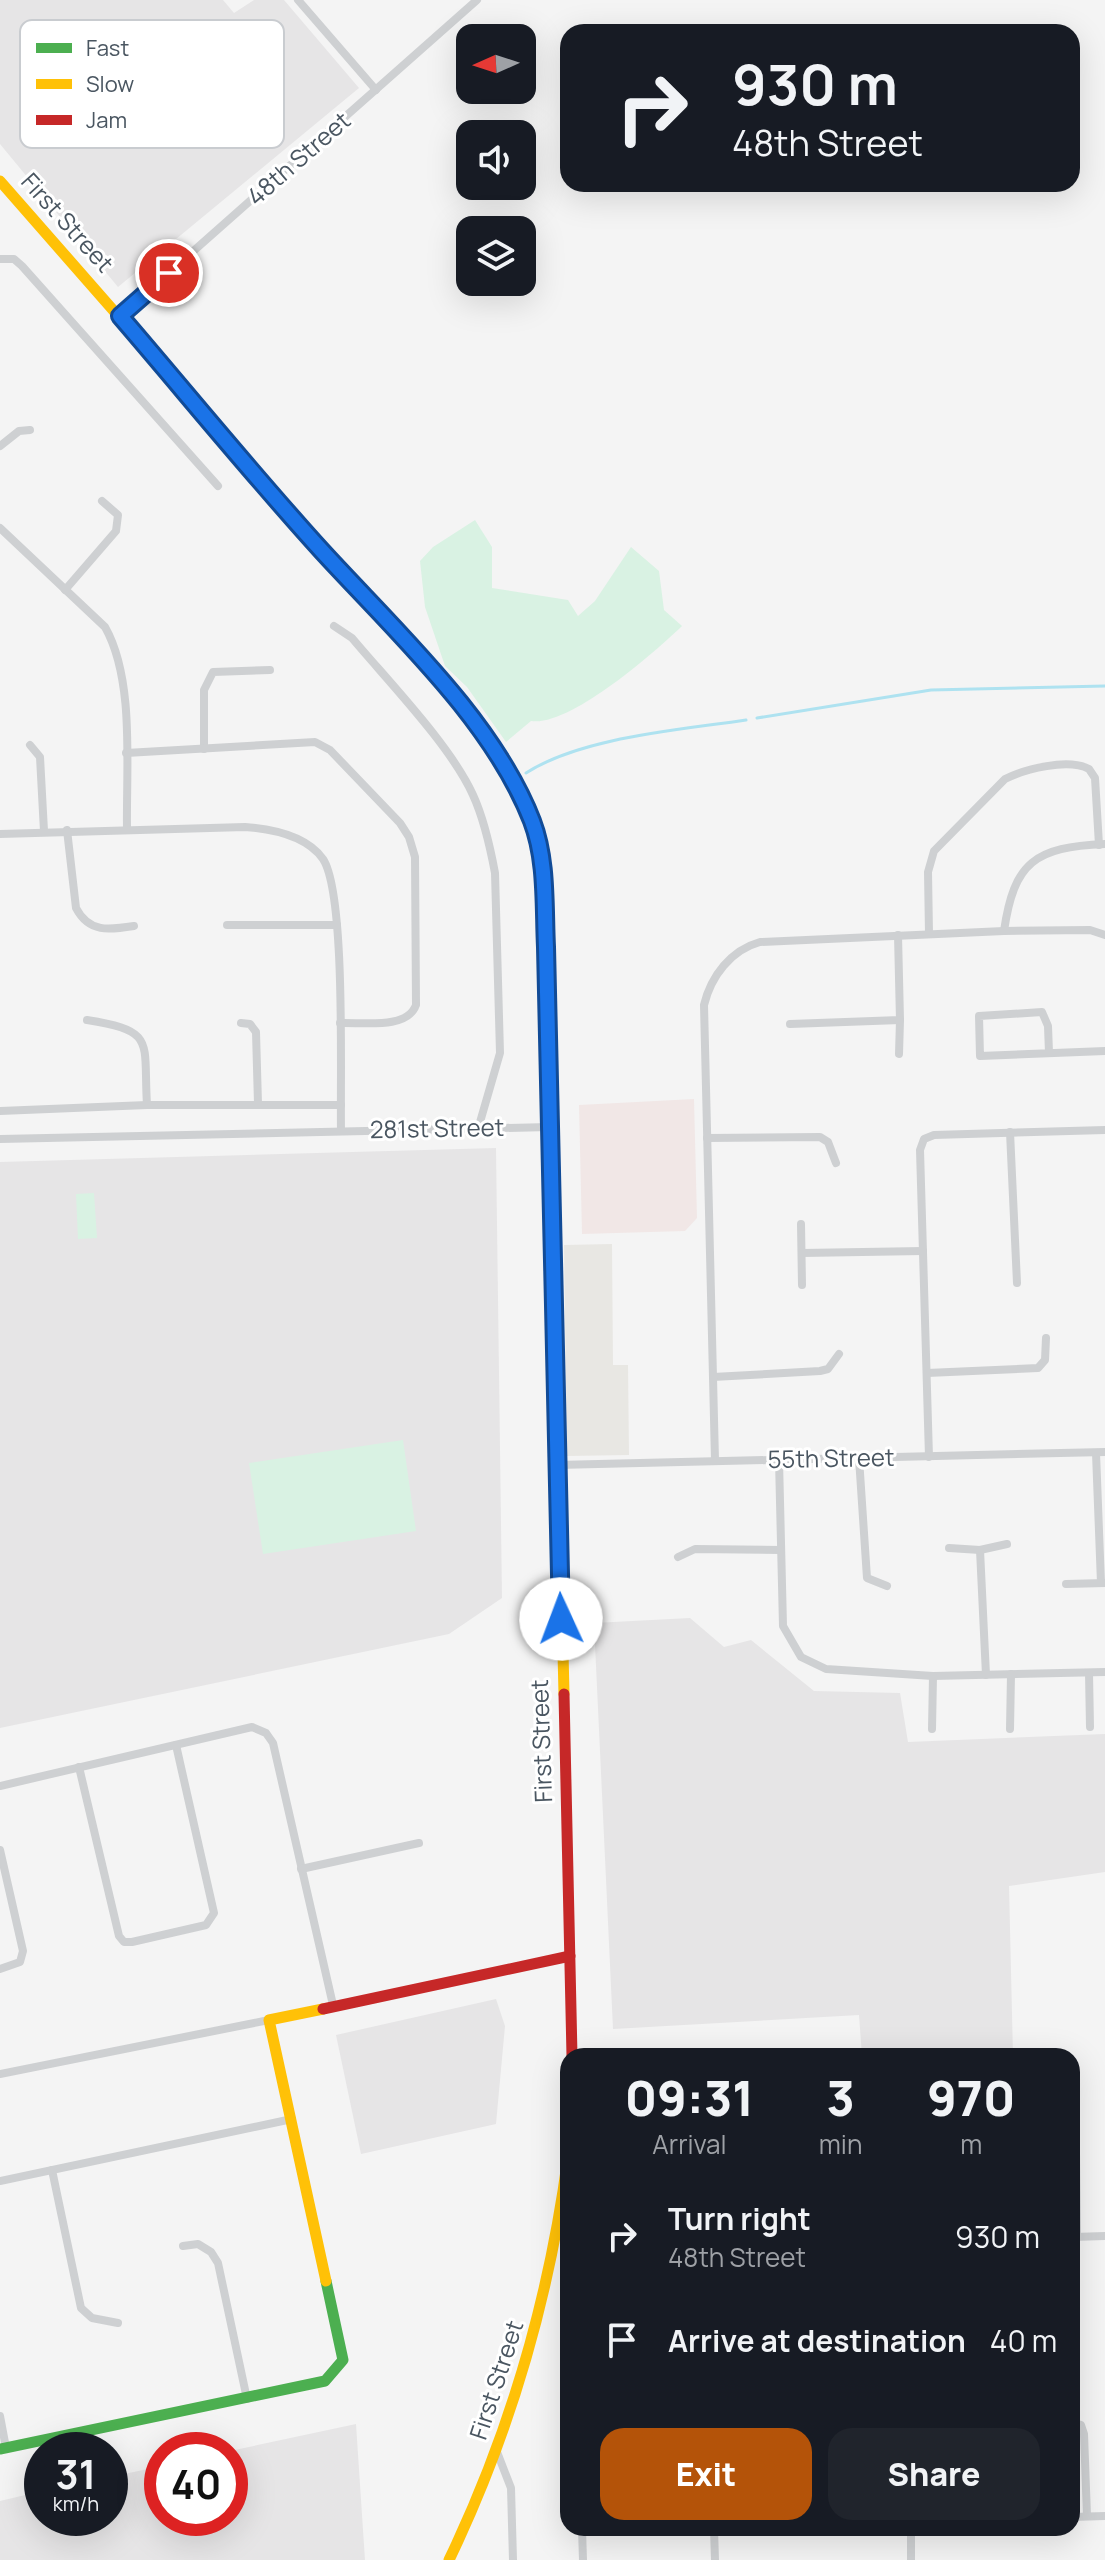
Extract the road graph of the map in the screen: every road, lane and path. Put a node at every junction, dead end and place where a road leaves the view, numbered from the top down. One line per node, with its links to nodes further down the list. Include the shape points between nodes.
1 (298, 0): 3 (street)
2 (477, 0): 3 (street, 48th Street)
3 (376, 90): 6 (street, 48th Street)
4 (0, 181): 6 (street, First Street)
5 (0, 259): 9 (street, via 14,259 22,266)
6 (120, 316): 42 (street, First Street, via 469,714 505,764 533,824 541,862)
7 (30, 430): 8 (street, via 19,431)
8 (0, 446)
9 (218, 486)
10 (102, 501): 12 (street, via 118,515 116,531)
11 (0, 528): 12 (street)
12 (65, 590): 17 (street, via 105,627 118,654)
13 (334, 626): 43 (street, via 352,638 455,765 473,794 489,845 495,873 500,1053)
14 (270, 670): 16 (street, via 213,672 204,690)
15 (30, 745): 20 (street, via 40,757)
16 (204, 749): 17 (street); 33 (street, via 315,742 330,750 409,837 415,857 416,1005 400,1020)
17 (126, 753): 18 (street)
18 (127, 829): 19 (street); 24 (street, via 245,827 282,832 312,848 326,867)
19 (67, 830): 20 (street); 25 (street, via 76,908 82,919 106,930)
20 (44, 831): 21 (street)
21 (0, 834)
22 (1102, 844): 26 (street, via 1051,852 1033,861 1009,896); 27 (street, via 1095,778 1089,769 1072,765 1018,772 934,851 928,872)
23 (227, 925): 24 (street)
24 (337, 925): 33 (street)
25 (134, 926)
26 (1004, 931): 27 (street); 29 (street, via 1090,930)
27 (929, 934): 28 (street)
28 (898, 935): 31 (street); 47 (street, via 760,942 728,961 704,1005)
29 (1105, 935)
30 (87, 1020): 39 (street, via 128,1026 137,1033 143,1043)
31 (900, 1020): 34 (street); 37 (street)
32 (241, 1023): 38 (street, via 256,1032)
33 (340, 1023): 40 (street)
34 (790, 1024)
35 (1105, 1051): 36 (street)
36 (1049, 1053): 36 (street, via 980,1056 979,1016 1042,1012)
37 (899, 1054)
38 (258, 1104): 39 (street); 40 (street)
39 (147, 1105): 41 (street)
40 (341, 1105): 44 (street)
41 (0, 1111)
42 (550, 1127): 43 (street, 281st Street); 64 (street, First Street)
43 (478, 1129): 44 (street, 281st Street)
44 (341, 1130): 48 (street, 281st Street)
45 (1105, 1130): 46 (street)
46 (1010, 1132): 51 (street, via 924,1139); 53 (street)
47 (707, 1138): 49 (street, via 820,1137 828,1142); 58 (street)
48 (0, 1139)
49 (836, 1163)
50 (801, 1224): 52 (street)
51 (923, 1251): 52 (street); 57 (street)
52 (802, 1253): 54 (street)
53 (1017, 1283)
54 (802, 1285)
55 (1046, 1338): 57 (street, via 1045,1360 1038,1368)
56 (839, 1354): 58 (street, via 820,1371)
57 (927, 1373): 60 (street)
58 (713, 1377): 62 (street)
59 (1100, 1452): 60 (street, 55th Street); 70 (street)
60 (929, 1457): 61 (street, 55th Street)
61 (859, 1458): 63 (street, 55th Street); 72 (street, via 867,1578)
62 (715, 1460): 63 (street, 55th Street); 64 (street, 55th Street)
63 (779, 1460): 67 (street)
64 (557, 1465): 87 (street, First Street)
65 (1007, 1544): 68 (street)
66 (949, 1548): 68 (street)
67 (780, 1550): 69 (street, via 695,1549); 77 (street, via 783,1626 807,1662 826,1669)
68 (980, 1550): 76 (street)
69 (678, 1557)
70 (1103, 1583): 71 (street)
71 (1066, 1584)
72 (887, 1586)
73 (1105, 1672): 74 (street)
74 (1089, 1673): 75 (street); 78 (street)
75 (1011, 1674): 76 (street); 80 (street)
76 (986, 1675): 77 (street)
77 (933, 1676): 79 (street)
78 (1090, 1727)
79 (932, 1729)
80 (1010, 1729)
81 (176, 1745): 82 (street); 82 (street, via 214,1913 206,1925 132,1942 119,1936); 86 (street, via 252,1727 266,1733 273,1743)
82 (79, 1767): 83 (street)
83 (0, 1786)
84 (419, 1843): 86 (street)
85 (0, 1850): 88 (street, via 23,1951 20,1962)
86 (301, 1869): 89 (street)
87 (570, 1956): 89 (street); 91 (street, First Street)
88 (0, 1969)
89 (333, 2005): 90 (street)
90 (269, 2020): 92 (street); 93 (street)
91 (572, 2048)
92 (0, 2074)
93 (292, 2119): 94 (street); 101 (street, via 343,2360 325,2381)
94 (52, 2170): 95 (street); 100 (street, via 81,2308 92,2318)
95 (0, 2181)
96 (560, 2206): 105 (street, First Street, via 528,2365)
97 (1080, 2236): 98 (street)
98 (1105, 2236)
99 (183, 2246): 101 (street, via 198,2244 218,2263)
100 (118, 2323)
101 (247, 2400): 104 (street)
102 (0, 2416): 104 (street)
103 (1080, 2425): 107 (street)
104 (3, 2449)
105 (497, 2452): 112 (street, First Street); 113 (street, via 511,2488)
106 (1080, 2516): 107 (street)
107 (1087, 2516): 108 (street)
108 (1105, 2516)
109 (582, 2536): 114 (street)
110 (714, 2536): 115 (street)
111 (911, 2536): 116 (street)
112 (449, 2560)
113 (513, 2560)
114 (583, 2560)
115 (715, 2560)
116 (911, 2560)

